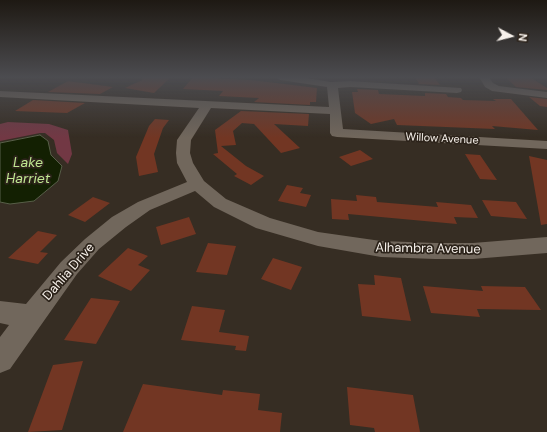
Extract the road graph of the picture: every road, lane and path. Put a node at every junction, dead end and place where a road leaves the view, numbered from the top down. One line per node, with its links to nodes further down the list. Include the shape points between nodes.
1 (59, 97): 3 (street)
2 (335, 97): 4 (street)
3 (207, 105): 4 (street); 6 (street, Alhambra Avenue, via 184,140 185,163)
4 (336, 111): 5 (street, Willow Avenue, via 337,133)
5 (547, 144)
6 (197, 184): 7 (street, Alhambra Avenue, via 220,202 263,223 348,245 382,249 473,251); 9 (street, Dahlia Drive, via 144,206 119,222 92,244 69,268)
7 (547, 245)
8 (0, 312): 9 (street)
9 (32, 316): 10 (street, Dahlia Drive)
10 (0, 359)

